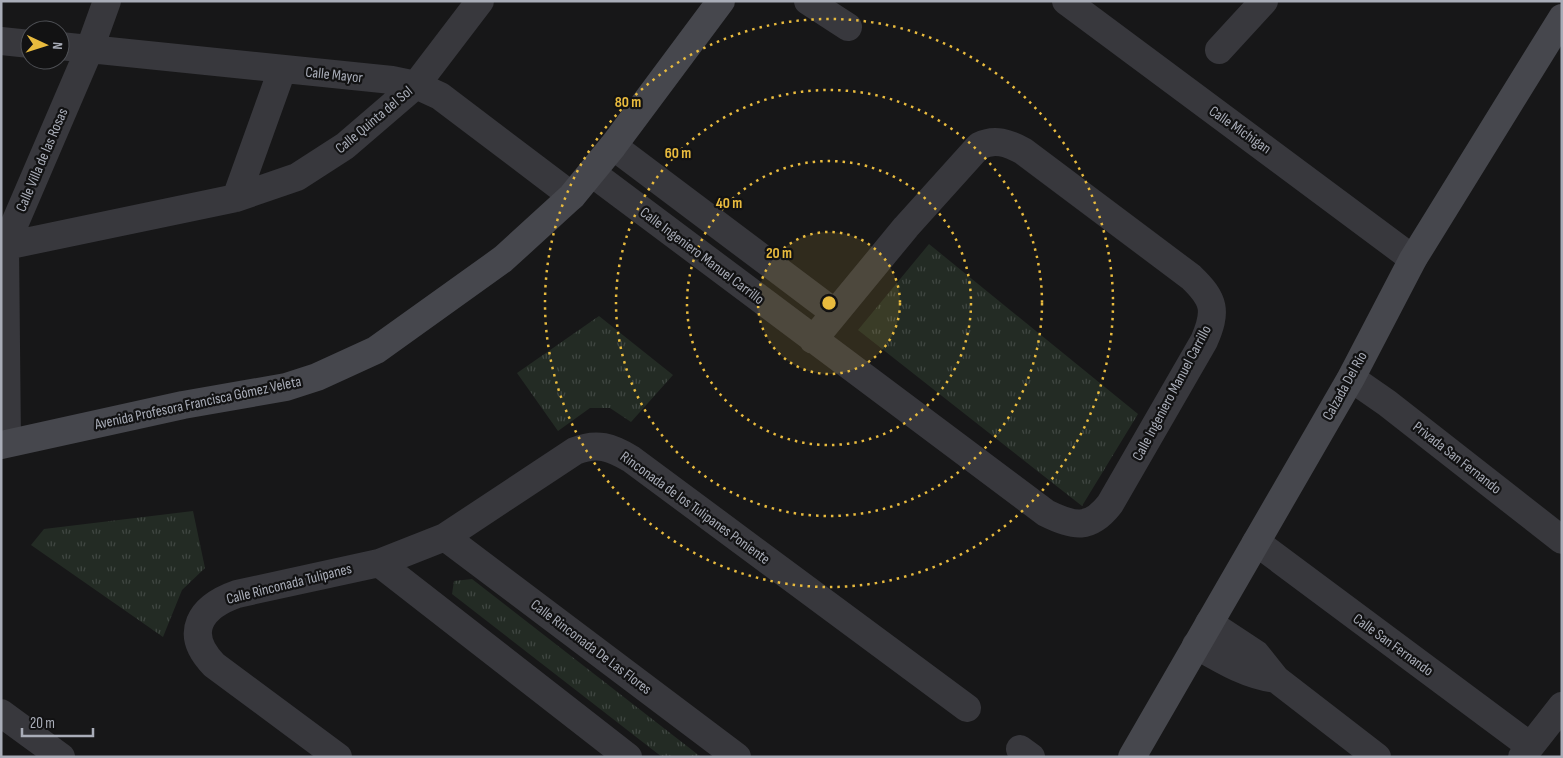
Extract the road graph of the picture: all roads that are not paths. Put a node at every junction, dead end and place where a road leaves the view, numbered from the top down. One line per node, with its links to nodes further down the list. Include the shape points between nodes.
1 (107, 1): 12 (street, Calle Villa de las Rosas)
2 (480, 1): 15 (street, Calle Quinta del Sol)
3 (720, 1): 16 (street, Avenida Profesora Francisca Gómez Veleta)
4 (808, 1): 8 (street)
5 (1066, 1): 21 (street, Calle Míchigan)
6 (1264, 1): 13 (street)
7 (1562, 18): 21 (street, Calzada Del Río)
8 (848, 27)
9 (1, 41): 10 (street)
10 (20, 43)
11 (70, 47): 12 (street, Calle Mayor)
12 (90, 48): 14 (street, Calle Mayor); 20 (street, Calle Villa de las Rosas)
13 (1220, 50)
14 (282, 70): 15 (street, Calle Mayor); 19 (street)
15 (416, 84): 18 (street, Calle Mayor, via 440,96); 19 (street, Calle Quinta del Sol, via 345,146 297,177)
16 (613, 146): 17 (street, Avenida Profesora Francisca Gómez Veleta); 22 (street)
17 (592, 173): 18 (street, Avenida Profesora Francisca Gómez Veleta); 23 (street, Calle Ingeniero Manuel Carrillo)
18 (572, 196): 25 (street, Avenida Profesora Francisca Gómez Veleta, via 503,259 376,350 343,366 286,387 184,405)
19 (236, 198): 20 (street, Calle Quinta del Sol)
20 (3, 247): 25 (street, Calle Villa de las Rosas)
21 (1413, 259): 24 (street, Calzada Del Río)
22 (834, 313): 23 (street, Calle Ingeniero Manuel Carrillo); 23 (street, Calle Ingeniero Manuel Carrillo, via 906,227 979,146 988,142 1010,144 1023,151 1191,277 1211,301 1213,313 1204,341 1110,504 1101,516 1090,523 1074,524 1046,513)
23 (813, 340)
24 (1351, 378): 27 (street, Privada San Fernando); 28 (street, Calzada Del Río)
25 (4, 444)
26 (445, 536): 29 (street, Rinconada de los Tulipanes Poniente); 32 (street, Rinconada de los Tulipanes Poniente, via 575,451 600,445 614,449); 38 (street, Calle Rinconada De Las Flores)
27 (1562, 540)
28 (1256, 542): 30 (street, Calzada Del Río); 34 (street, Calle San Fernando)
29 (378, 563): 36 (street, Calle Rinconada Tulipanes, via 237,594 220,600 198,625 200,648 214,664); 37 (street)
30 (1203, 634): 39 (street, Calzada Del Río); 40 (street, via 1256,654 1276,679)
31 (1562, 706): 34 (street, Calle San Fernando)
32 (967, 708)
33 (1, 712): 35 (street)
34 (1526, 752)
35 (61, 757)
36 (338, 757)
37 (628, 757)
38 (737, 757)
39 (1132, 757)
40 (1377, 757)

